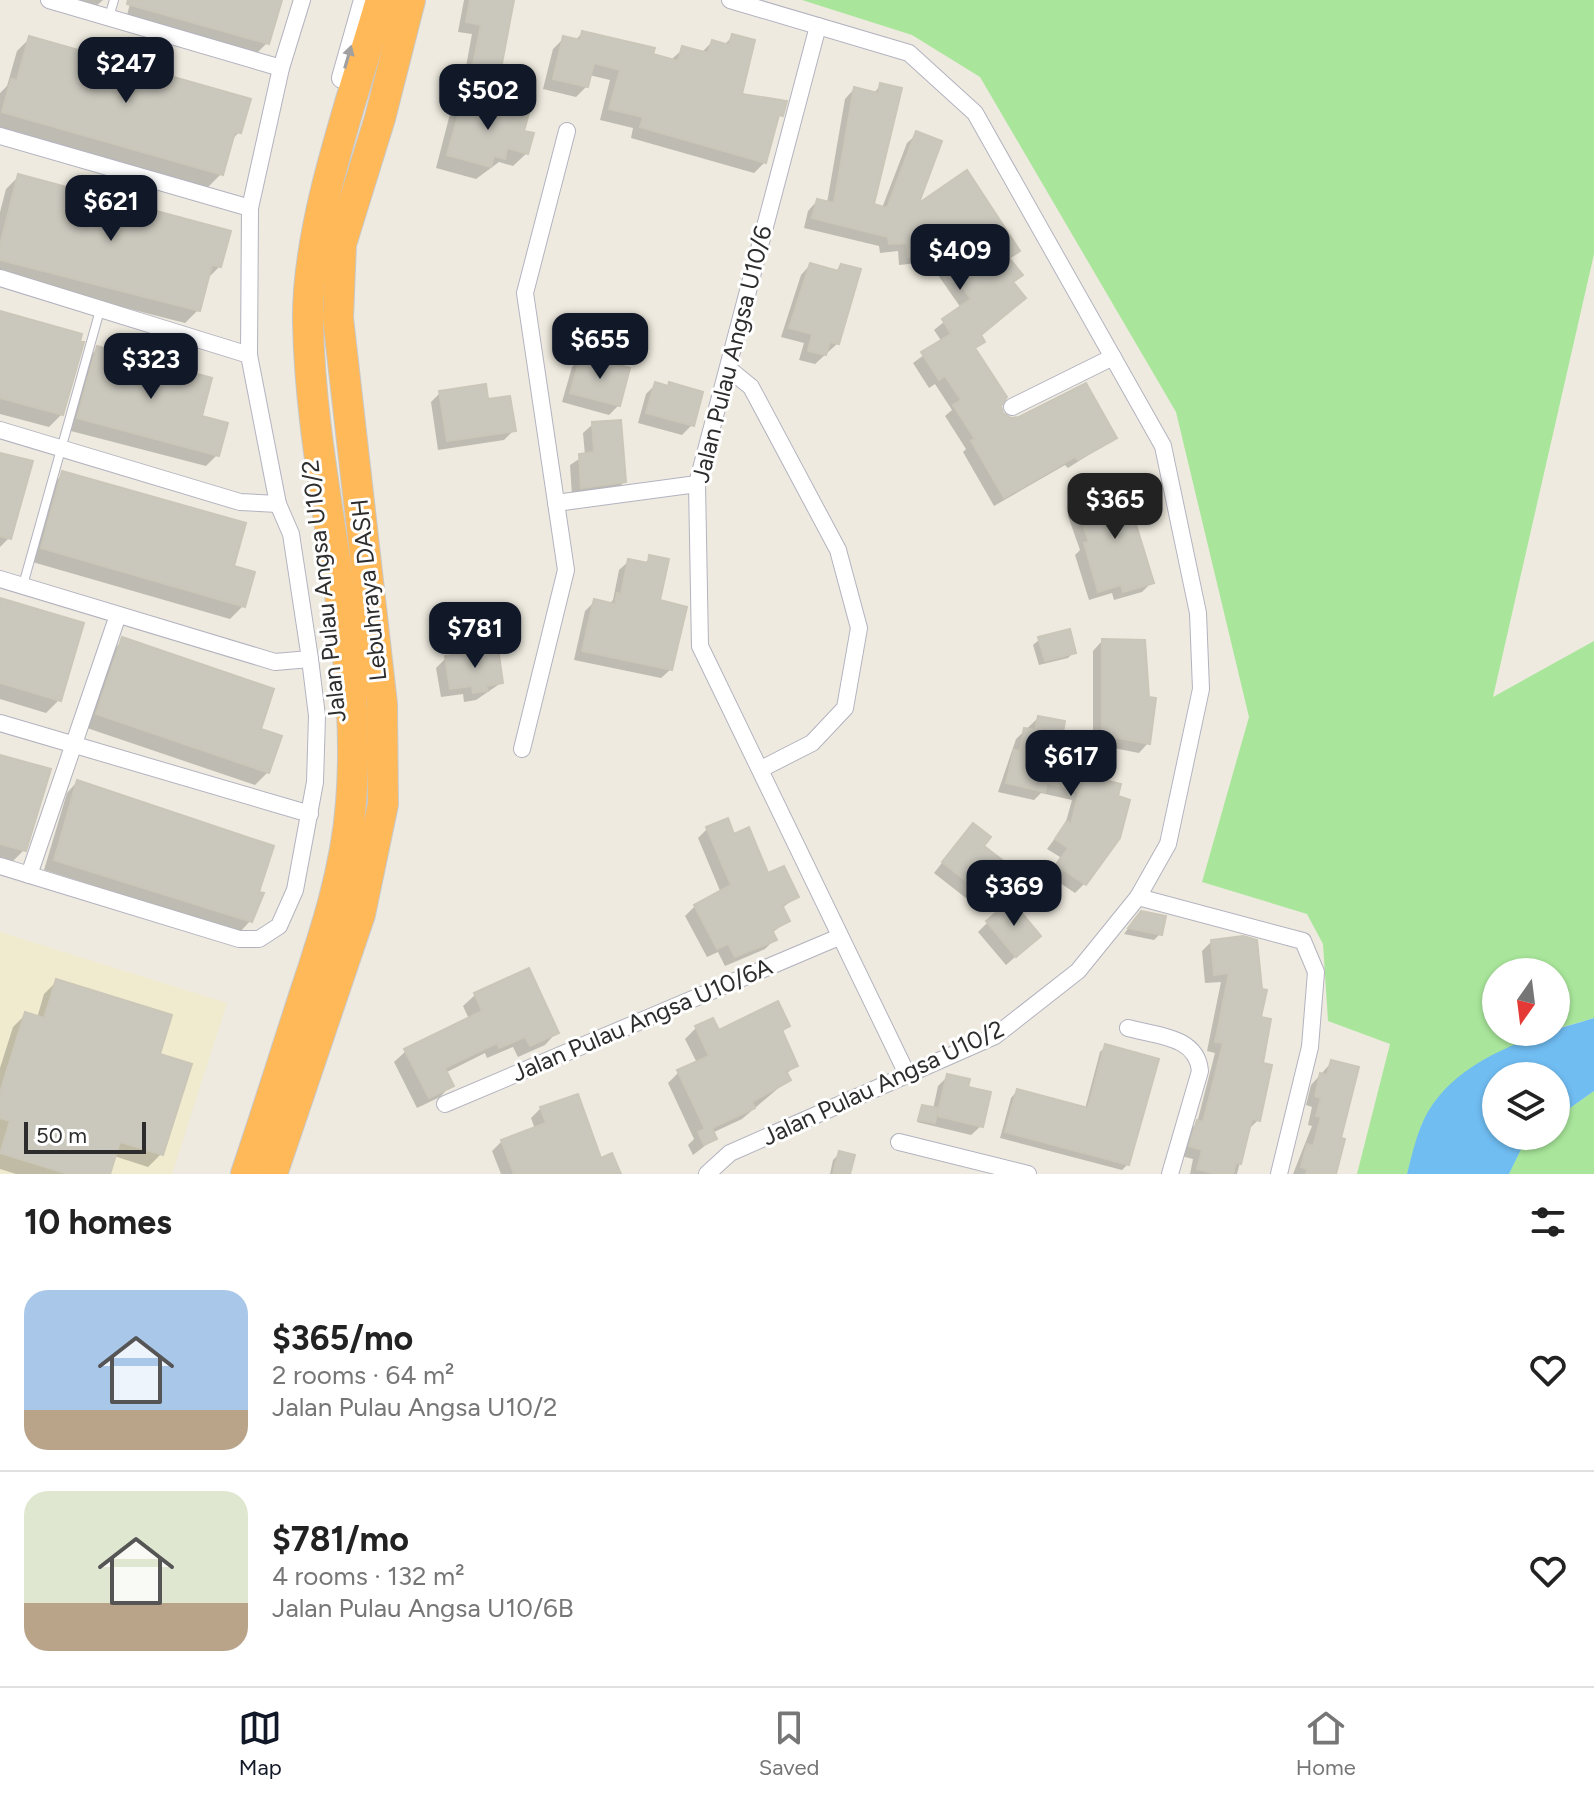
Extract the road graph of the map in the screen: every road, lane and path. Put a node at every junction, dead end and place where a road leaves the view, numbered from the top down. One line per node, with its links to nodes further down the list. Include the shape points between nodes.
1 (49, 0): 9 (street)
2 (114, 0): 9 (lane)
3 (302, 0): 11 (street)
4 (364, 0): 43 (street, Jalan Pulau Angsa U10/2, one-way to 4, via 316,934 337,840 339,703 299,325 308,217 319,161)
5 (381, 0): 44 (highway, Lebuhraya DASH, via 332,172 309,281 311,370 350,710 351,803 334,906)
6 (394, 0): 45 (street, Jalan Pulau Angsa U10/2, via 341,181 333,248 332,321 374,691 376,802 363,872)
7 (410, 0): 46 (highway, Lebuhraya DASH, via 341,244 339,303 382,704 383,804 360,914)
8 (730, 0): 10 (street, Jalan Pulau Angsa U10/2)
9 (109, 17): 11 (street)
10 (818, 26): 18 (street, Jalan Pulau Angsa U10/2, via 909,53 975,113); 19 (street, Jalan Pulau Angsa U10/6)
11 (281, 68): 14 (street)
12 (567, 131): 24 (street, via 525,293)
13 (0, 136): 14 (street)
14 (250, 208): 17 (street)
15 (0, 278): 16 (street)
16 (101, 309): 17 (street); 22 (lane)
17 (249, 355): 25 (street)
18 (1113, 357): 20 (street); 37 (street, Jalan Pulau Angsa U10/2, via 1163,446 1198,613 1201,689 1172,829)
19 (729, 369): 23 (street, Jalan Pulau Angsa U10/6); 33 (street, via 751,387 838,550 859,628 845,708 812,743)
20 (1012, 407)
21 (0, 430): 22 (street)
22 (61, 448): 25 (street, via 240,502); 27 (lane)
23 (697, 484): 24 (street); 33 (street, Jalan Pulau Angsa U10/6, via 700,646)
24 (556, 503): 32 (street, via 566,570)
25 (278, 504): 29 (street, via 291,534)
26 (0, 579): 27 (street)
27 (22, 586): 28 (street)
28 (118, 615): 29 (street, via 275,662); 31 (street)
29 (310, 659): 34 (street, via 318,737)
30 (0, 723): 31 (street)
31 (73, 745): 34 (street); 36 (street)
32 (522, 749)
33 (761, 769): 38 (street, Jalan Pulau Angsa U10/6)
34 (310, 814): 36 (street, via 295,890 279,926 259,939 239,939)
35 (0, 866): 36 (street)
36 (29, 875)
37 (1138, 897): 40 (street, Jalan Pulau Angsa U10/2, via 1078,971 995,1036); 50 (street, via 1303,941 1316,972 1310,1047)
38 (839, 937): 40 (street, Jalan Pulau Angsa U10/6); 41 (street, Jalan Pulau Angsa U10/6A)
39 (1128, 1028): 49 (street, via 1189,1044 1198,1055 1200,1071)
40 (907, 1074): 47 (street, Jalan Pulau Angsa U10/2, via 730,1153)
41 (445, 1104)
42 (899, 1142): 48 (street)
43 (231, 1174)
44 (246, 1174)
45 (264, 1174)
46 (272, 1174)
47 (707, 1174)
48 (1028, 1174)
49 (1170, 1174)
50 (1279, 1174)

